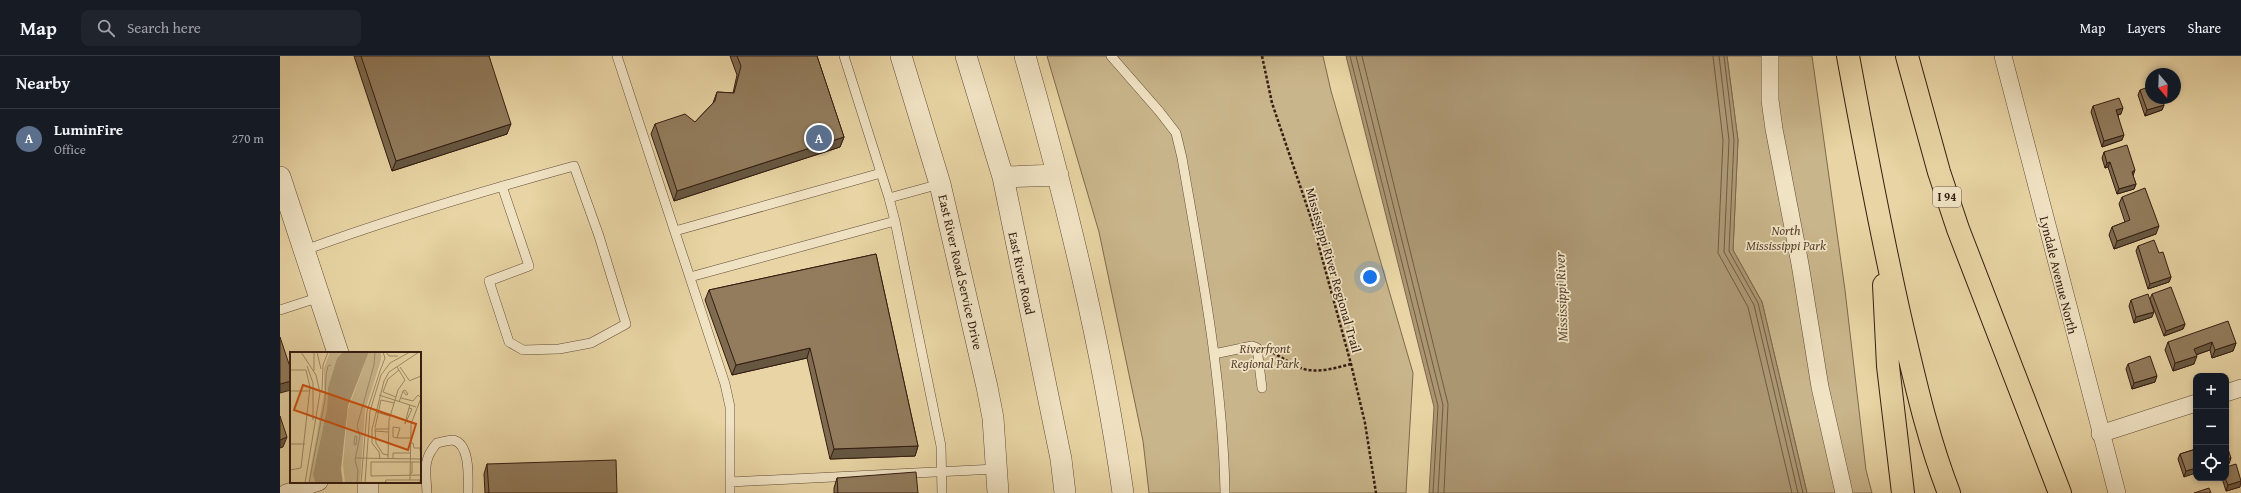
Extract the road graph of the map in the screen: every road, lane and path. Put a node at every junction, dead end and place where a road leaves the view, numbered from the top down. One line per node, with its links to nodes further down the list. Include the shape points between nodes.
1 (617, 56): 20 (lane)
2 (844, 56): 12 (lane)
3 (901, 56): 16 (street, East River Road Service Drive)
4 (966, 56): 15 (street, East River Road)
5 (1026, 56): 13 (street)
6 (1111, 56): 29 (lane, via 1176,133)
7 (1262, 56): 30 (path, Mississippi River Regional Trail, via 1272,103 1312,221)
8 (1770, 56): 51 (street, via 1770,100 1774,129 1820,387)
9 (1848, 56): 21 (highway)
10 (1907, 56): 26 (highway, I 94, via 1948,201)
11 (2003, 56): 35 (street, Lyndale Avenue North)
12 (881, 173): 18 (lane); 20 (lane)
13 (1058, 176): 15 (street); 48 (street, via 1094,325 1116,439)
14 (280, 177): 22 (street)
15 (1003, 177): 47 (street, East River Road)
16 (940, 184): 18 (lane); 37 (street, East River Road Service Drive, via 988,387)
17 (502, 186): 17 (lane, via 574,166 626,324 591,343 559,349 523,350 509,342 489,282 529,266); 22 (lane, via 438,204)
18 (889, 198): 19 (lane)
19 (895, 221): 23 (lane); 38 (lane, via 941,446)
20 (675, 231): 23 (lane)
21 (1883, 240): 36 (highway, via 1884,326); 54 (highway, via 1922,414)
22 (305, 250): 24 (street)
23 (690, 277): 39 (lane, via 730,407)
24 (320, 297): 25 (lane); 28 (street)
25 (280, 310)
26 (1998, 335): 55 (highway); 56 (highway, I 94)
27 (1257, 348): 29 (lane, via 1252,346); 30 (path, via 1280,355 1302,368 1326,370); 31 (lane)
28 (338, 352)
29 (1214, 354): 49 (lane, via 1223,429)
30 (1351, 364): 50 (path, Mississippi River Regional Trail, via 1365,423)
31 (1262, 388)
32 (2241, 388): 33 (street)
33 (2229, 392)
34 (2193, 403): 35 (street)
35 (2100, 434): 57 (street, Lyndale Avenue North)
36 (1898, 447): 52 (highway); 53 (highway)
37 (996, 469): 38 (lane); 46 (street, East River Road Service Drive)
38 (941, 471): 39 (lane); 45 (lane)
39 (730, 482): 44 (lane)
40 (316, 483): 41 (street)
41 (286, 493)
42 (427, 493): 43 (lane, via 426,464 429,453 437,443 453,440 460,444 466,453)
43 (468, 493)
44 (730, 493)
45 (942, 493)
46 (998, 493)
47 (1065, 493)
48 (1123, 493)
49 (1225, 493)
50 (1376, 493)
51 (1844, 493)
52 (1904, 493)
53 (1910, 493)
54 (1949, 493)
55 (2050, 493)
56 (2060, 493)
57 (2117, 493)

